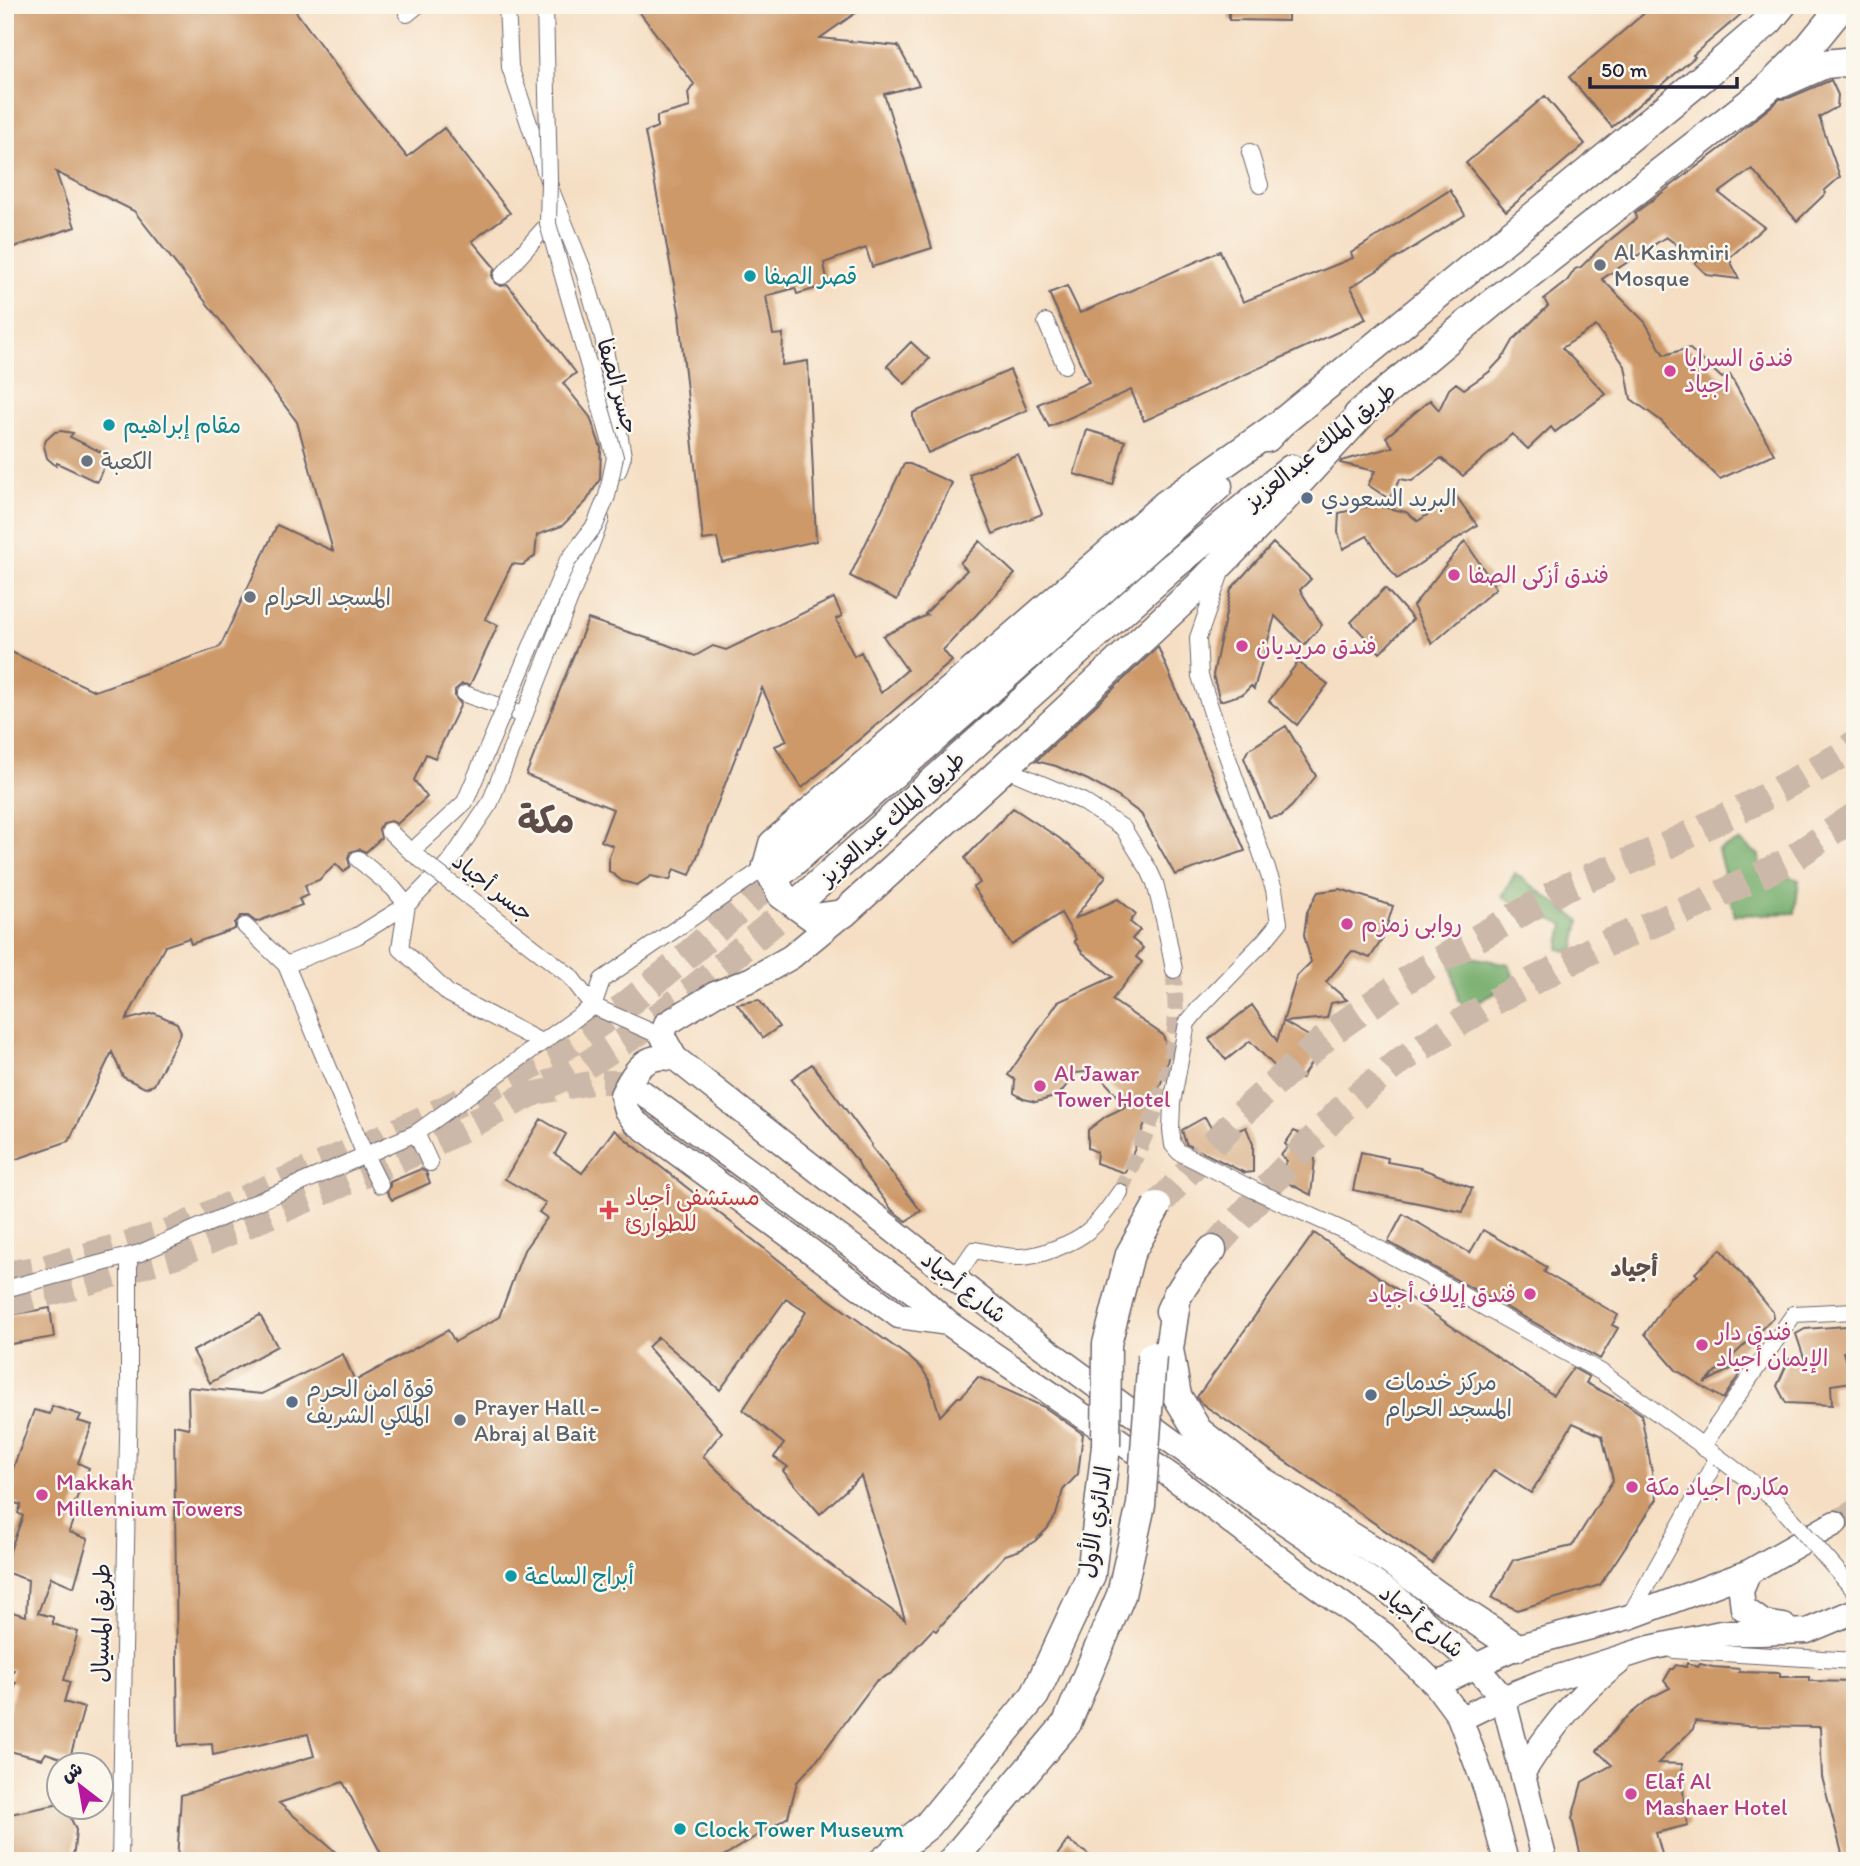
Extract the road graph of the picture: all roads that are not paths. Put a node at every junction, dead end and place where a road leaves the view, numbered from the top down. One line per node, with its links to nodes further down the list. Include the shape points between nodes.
1 (508, 5): 16 (street, via 510,67 603,337 623,456)
2 (545, 5): 9 (street, جسر الصفا, bridge)
3 (1782, 5): 21 (highway, طريق الملك عبدالعزيز, via 1700,80 1280,424 1099,593)
4 (1843, 5): 6 (highway, طريق الملك عبدالعزيز)
5 (1855, 61): 6 (highway, via 1825,64)
6 (1766, 90): 13 (highway, طريق الملك عبدالعزيز, via 1492,303)
7 (1250, 152): 8 (street)
8 (1260, 185)
9 (548, 224): 10 (street); 19 (street, جسر الصفا, bridge, via 615,464 595,525 567,562 465,802)
10 (502, 276)
11 (1046, 322): 12 (street)
12 (1065, 365)
13 (1372, 403): 14 (highway); 22 (highway, طريق الملك عبدالعزيز, via 1171,568)
14 (1225, 560): 17 (highway); 45 (street, via 1198,638 1200,676 1270,879 1279,923 1187,1023 1172,1103 1174,1145 1179,1152 1254,1190 1356,1236 1601,1373)
15 (465, 694): 16 (street)
16 (524, 715): 23 (street, via 490,803 452,859)
17 (1004, 768): 24 (highway); 27 (street, via 1082,801 1123,828 1155,883)
18 (389, 831): 19 (street, جسر أجياد, bridge)
19 (411, 852): 28 (street, جسر أجياد, bridge, via 570,976)
20 (358, 859): 23 (street)
21 (776, 868): 24 (highway, via 782,895 814,918); 28 (street, via 602,980)
22 (804, 897)
23 (407, 905): 26 (street, via 357,936); 29 (street, via 400,948 449,994)
24 (844, 914): 30 (main road, via 791,957 666,1024)
25 (245, 926): 26 (street)
26 (286, 965): 33 (street)
27 (1174, 970)
28 (593, 1006): 29 (street); 30 (street)
29 (541, 1042): 32 (street)
30 (669, 1047): 40 (main road, شارع أجياد); 44 (main road, شارع أجياد, via 643,1064 622,1095 635,1122 899,1316)
31 (643, 1093): 44 (main road, شارع أجياد, via 914,1292)
32 (416, 1133): 33 (street); 34 (street)
33 (365, 1155): 35 (street); 39 (street)
34 (430, 1163)
35 (380, 1185)
36 (1120, 1192): 40 (street, via 1087,1233 1031,1256 974,1250)
37 (1157, 1206): 64 (highway, الدائري الأول, bridge, via 1130,1254 1107,1344 1106,1446 1091,1575 1035,1695 928,1825)
38 (1212, 1250): 42 (highway, الدائري الأول)
39 (129, 1256): 41 (street); 63 (street, طريق المسيال)
40 (954, 1279): 49 (main road, شارع أجياد, via 1263,1508)
41 (5, 1289)
42 (1177, 1295): 55 (highway, via 1169,1349 1177,1396 1198,1431 1260,1480); 65 (highway, الدائري الأول, bridge, via 1152,1356 1141,1505 1121,1595 1067,1723)
43 (1855, 1311): 45 (street, via 1794,1314)
44 (948, 1323): 51 (main road, شارع أجياد, via 1178,1481)
45 (1703, 1447): 46 (street)
46 (1718, 1457): 50 (street, bridge, via 1775,1500); 53 (street)
47 (1835, 1523): 48 (main road)
48 (1749, 1572): 53 (main road); 54 (main road, via 1741,1591 1743,1608 1764,1623)
49 (1361, 1574): 51 (main road); 58 (main road, شارع أجياد, via 1394,1595)
50 (1855, 1591)
51 (1340, 1602): 59 (main road, شارع أجياد, via 1383,1634)
52 (1855, 1611): 54 (main road)
53 (1629, 1617): 55 (main road)
54 (1807, 1631): 56 (main road, via 1721,1633)
55 (1516, 1647): 58 (main road)
56 (1639, 1652): 57 (street); 60 (main road); 62 (main road, via 1600,1676 1546,1737)
57 (1855, 1661)
58 (1475, 1665): 59 (main road); 60 (main road, شارع أجياد)
59 (1436, 1685): 61 (main road, شارع أجياد)
60 (1503, 1698): 61 (main road); 62 (main road, شارع أجياد)
61 (1460, 1720): 66 (main road, شارع أجياد)
62 (1523, 1773): 67 (main road, شارع أجياد)
63 (120, 1861)
64 (883, 1861)
65 (952, 1861)
66 (1506, 1861)
67 (1545, 1861)

